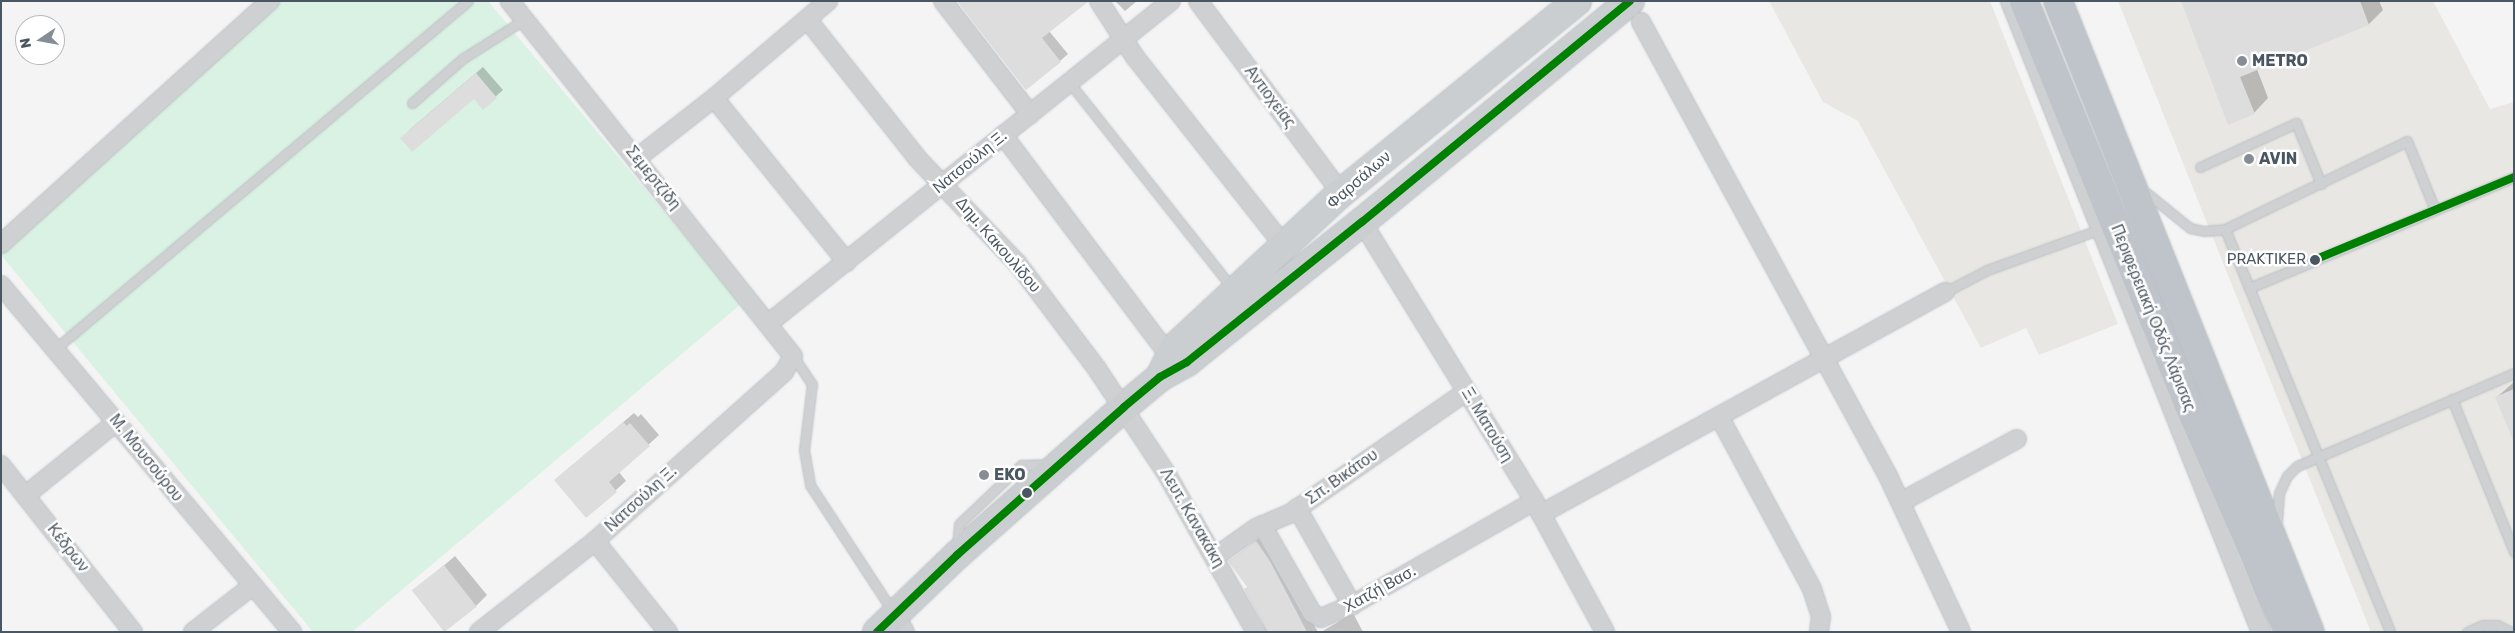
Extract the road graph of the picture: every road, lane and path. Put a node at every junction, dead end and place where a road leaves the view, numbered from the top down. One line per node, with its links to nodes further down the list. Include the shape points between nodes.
1 (270, 1): 33 (street)
2 (468, 1): 41 (lane)
3 (510, 1): 14 (street, Σεμερτζίδη)
4 (828, 1): 15 (street)
5 (943, 1): 20 (street)
6 (1099, 1): 16 (street)
7 (1171, 1): 16 (street, Νατσούλη Ξ.)
8 (1198, 1): 28 (street, Αντιοχείας)
9 (1576, 1): 28 (main road, Φαρσάλων)
10 (2010, 1): 31 (street)
11 (2024, 1): 76 (highway, Περιφερειακή Οδός Λάρισας, via 2191,411)
12 (2058, 1): 24 (highway, Περιφερειακή Οδός Λάρισας)
13 (1635, 11): 30 (main road, Φαρσάλων); 43 (street)
14 (525, 19): 19 (lane, via 462,60); 22 (street, Σεμερτζίδη)
15 (807, 19): 18 (street); 27 (street, Δημ. Κακουλίδου, via 907,146)
16 (1124, 36): 17 (street, Νατσούλη Ξ.); 34 (street, via 1141,64)
17 (1069, 82): 20 (street, Νατσούλη Ξ.); 38 (lane)
18 (714, 98): 22 (street); 35 (street)
19 (412, 103)
20 (1030, 114): 21 (street, Νατσούλη Ξ.)
21 (1003, 135): 27 (street, Νατσούλη Ξ.); 44 (street)
22 (637, 158): 40 (street, Σεμερτζίδη)
23 (2200, 167): 26 (lane, via 2296,123)
24 (2128, 177): 32 (lane, via 2190,228 2204,232); 60 (highway, Περιφερειακή Οδός Λάρισας)
25 (2514, 177): 29 (lane)
26 (2321, 184): 29 (lane, via 2407,141); 32 (lane)
27 (943, 185): 35 (street, Νατσούλη Ξ.); 48 (street, Δημ. Κακουλίδου, via 1018,264)
28 (1341, 193): 34 (main road, Φαρσάλων)
29 (2435, 210): 37 (lane)
30 (1362, 222): 44 (main road, Φαρσάλων, via 1187,362); 46 (street, Ξ. Ματούση)
31 (2100, 229): 39 (lane, via 1987,270); 75 (street)
32 (2225, 229): 37 (lane)
33 (1, 244)
34 (1285, 248): 38 (main road, Φαρσάλων)
35 (847, 262): 40 (street, Νατσούλη Ξ.)
36 (1, 285): 41 (street, Μ. Μουσούρου)
37 (2249, 288): 52 (lane)
38 (1236, 292): 44 (main road, Φαρσάλων)
39 (1945, 292): 43 (street, Χατζή Βασ.)
40 (769, 323): 42 (street, Σεμερτζίδη)
41 (55, 349): 50 (street, Μ. Μουσούρου)
42 (793, 356): 59 (street, Νατσούλη Ξ., via 784,372); 65 (lane, via 812,384 804,450 810,485)
43 (1825, 359): 49 (street, Χατζή Βασ.); 55 (street)
44 (1165, 366): 48 (main road, Φαρσάλων)
45 (2514, 373): 47 (lane)
46 (1467, 391): 56 (street, Σπ. Βικάτου); 57 (street, Ξ. Ματούση)
47 (2452, 399): 52 (lane); 61 (lane)
48 (1124, 407): 62 (street, Λευτ. Κανακάκη); 65 (main road, Φαρσάλων, via 1057,463 957,555)
49 (1720, 418): 57 (street, Χατζή Βασ.); 73 (street, via 1812,588 1821,617)
50 (116, 422): 54 (street); 63 (street, Μ. Μουσούρου)
51 (2016, 439): 55 (street)
52 (2318, 456): 60 (lane, via 2297,466 2287,476 2279,493); 78 (lane)
53 (1, 465): 54 (street, Κέδρων)
54 (26, 495): 66 (street, Κέδρων)
55 (1901, 502): 74 (street)
56 (1297, 508): 58 (street, Σπ. Βικάτου); 64 (street)
57 (1538, 508): 64 (street, Χατζή Βασ.); 72 (street, Ξ. Ματούση)
58 (1262, 525): 62 (street, Σπ. Βικάτου); 64 (street, Χατζή Βασ., via 1312,613 1326,618)
59 (594, 541): 69 (street, Νατσούλη Ξ.); 70 (street)
60 (2278, 547): 77 (highway, Περιφερειακή Οδός Λάρισας)
61 (2514, 552)
62 (1215, 557): 71 (street, Λευτ. Κανακάκη)
63 (252, 586): 67 (street); 68 (street, Μ. Μουσούρου)
64 (1352, 604)
65 (892, 626)
66 (133, 632)
67 (193, 632)
68 (292, 632)
69 (479, 632)
70 (668, 632)
71 (1256, 632)
72 (1605, 632)
73 (1819, 632)
74 (1960, 632)
75 (2261, 632)
76 (2289, 632)
77 (2310, 632)
78 (2390, 632)
79 (2467, 632): 80 (lane, via 2490,625)
80 (2511, 632)

